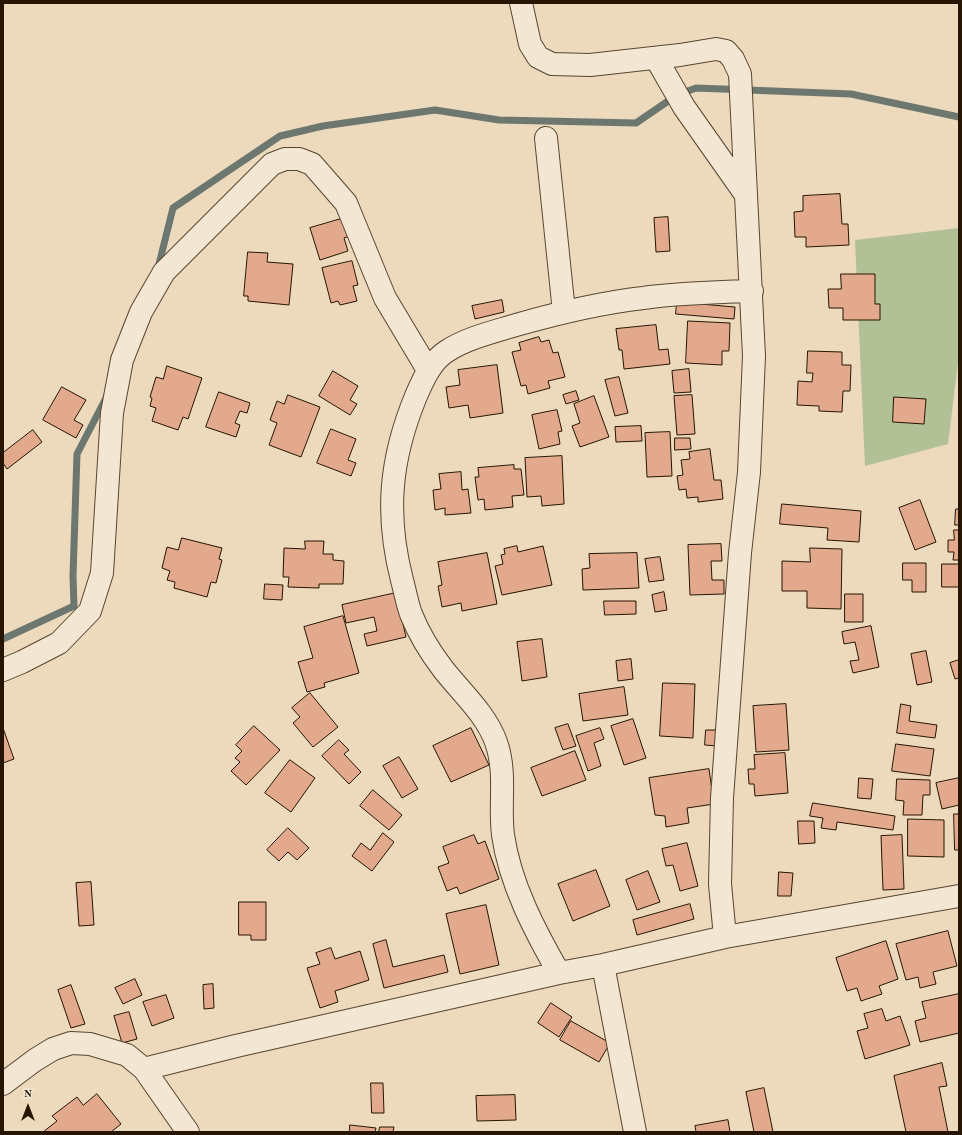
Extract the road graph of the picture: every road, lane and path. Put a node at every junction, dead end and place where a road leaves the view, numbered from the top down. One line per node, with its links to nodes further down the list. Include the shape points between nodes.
1 (521, 3): 2 (street, via 530,44 538,57 552,64 590,65)
2 (656, 58): 4 (street, via 684,107); 4 (street, via 716,49 726,52 733,59 740,74)
3 (546, 138): 6 (street)
4 (746, 195): 5 (street)
5 (752, 291): 6 (street, via 642,298); 10 (street, via 752,428 722,798 720,884)
6 (564, 312): 7 (street, via 460,344 444,352)
7 (428, 370): 8 (street, via 385,298 346,203 312,164 298,158 272,164 164,272 141,312 122,360 112,413 102,574 90,612 59,643); 12 (street, via 409,415 393,476 393,543 410,612 424,642 483,718 496,742 503,776 502,832 507,859 516,887)
8 (3, 670)
9 (959, 896): 10 (street)
10 (725, 937): 11 (street)
11 (603, 966): 12 (street); 16 (street)
12 (559, 973): 13 (street)
13 (144, 1069): 14 (street, via 127,1055 90,1044 72,1043 47,1052); 15 (street)
14 (3, 1084)
15 (188, 1132)
16 (635, 1132)

